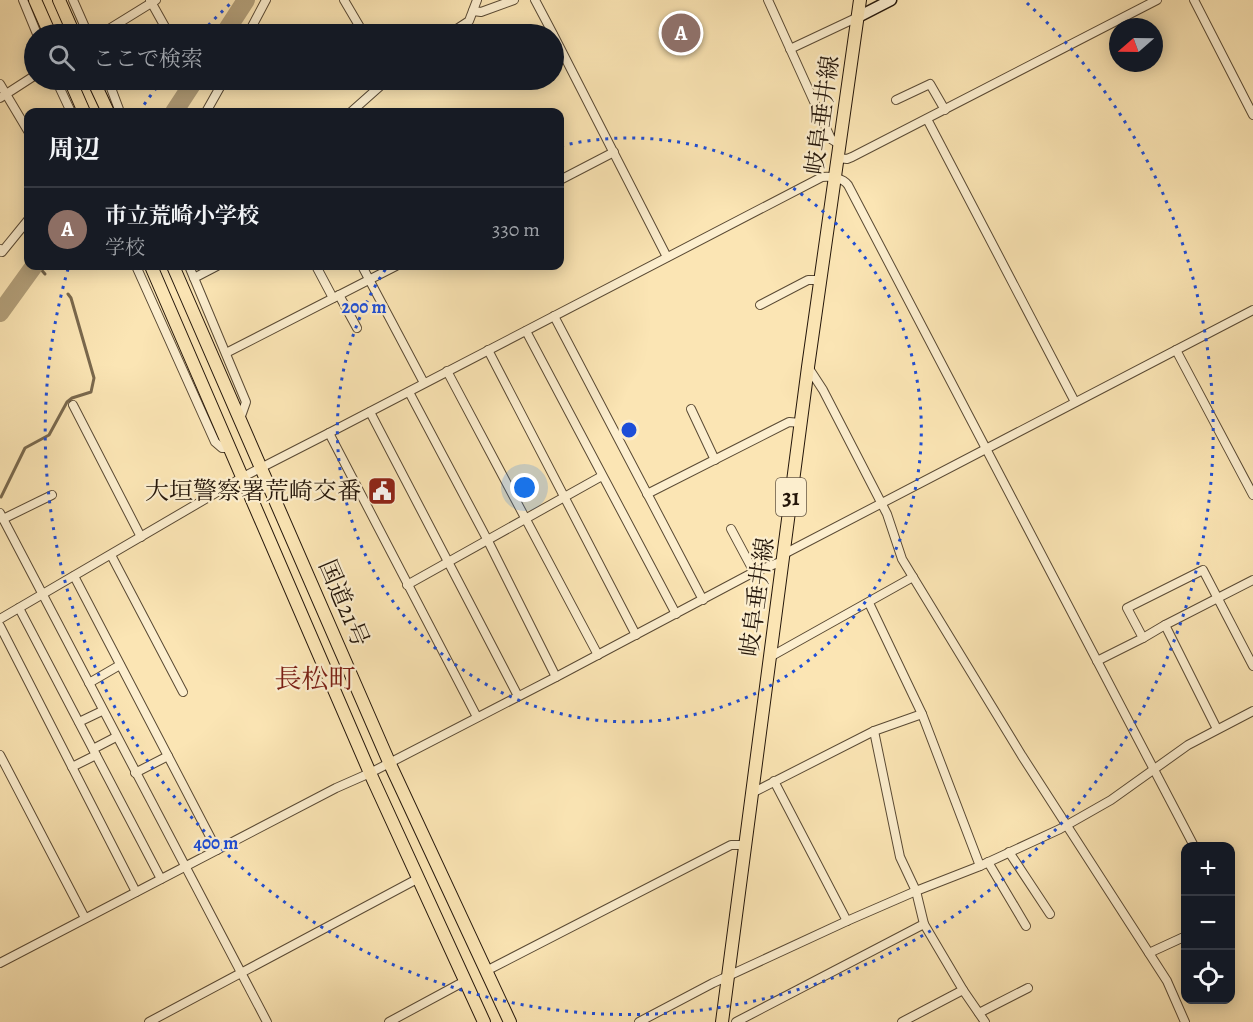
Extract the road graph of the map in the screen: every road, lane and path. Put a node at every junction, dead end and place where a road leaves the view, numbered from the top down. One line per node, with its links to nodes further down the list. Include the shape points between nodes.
1 (22, 0): 19 (street)
2 (35, 0): 20 (main road)
3 (59, 0): 21 (main road)
4 (73, 0): 22 (street)
5 (272, 0): 16 (street, via 269,4)
6 (344, 0): 26 (street)
7 (477, 0): 17 (street)
8 (514, 0): 17 (street, via 481,12)
9 (535, 0): 28 (street)
10 (768, 0): 29 (street)
11 (860, 0): 18 (main road, 岐阜垂井線 / 31)
12 (891, 0): 18 (main road)
13 (1157, 0): 47 (street)
14 (1194, 0): 48 (street)
15 (152, 1): 23 (street); 24 (street)
16 (264, 2): 25 (street)
17 (473, 11): 27 (street)
18 (858, 17): 29 (street); 51 (main road, 岐阜垂井線 / 31)
19 (33, 24)
20 (46, 24)
21 (70, 24)
22 (84, 24)
23 (116, 24)
24 (164, 24)
25 (253, 24)
26 (358, 24)
27 (464, 24)
28 (547, 24)
29 (790, 49): 51 (street, via 831,140)
30 (564, 56): 52 (street)
31 (24, 82): 39 (street)
32 (0, 84): 39 (street)
33 (61, 90): 41 (street)
34 (74, 90): 42 (main road)
35 (98, 90): 43 (main road)
36 (112, 90): 44 (street)
37 (218, 90): 45 (street)
38 (376, 90): 46 (street)
39 (3, 96): 50 (street)
40 (896, 100): 47 (street, via 930,84)
41 (69, 108)
42 (82, 108)
43 (106, 108)
44 (118, 108)
45 (208, 108)
46 (356, 108)
47 (945, 110): 49 (street)
48 (1253, 115)
49 (927, 119): 53 (street, via 852,157); 83 (street)
50 (24, 125)
51 (839, 144): 53 (main road, 岐阜垂井線 / 31)
52 (614, 152): 55 (street); 58 (street)
53 (838, 158): 54 (main road, 岐阜垂井線 / 31)
54 (834, 177): 58 (street, via 822,177); 69 (main road, 岐阜垂井線 / 31); 91 (street, via 848,185)
55 (564, 178)
56 (24, 225): 57 (street, via 2,252)
57 (0, 249)
58 (667, 257): 73 (street)
59 (138, 270): 90 (street, via 215,442)
60 (153, 270): 90 (main road, 国道21号)
61 (175, 270): 87 (main road, 国道21号)
62 (191, 270): 67 (street)
63 (209, 270): 67 (street)
64 (319, 270): 70 (street)
65 (364, 270): 68 (street)
66 (388, 270): 68 (street)
67 (194, 278): 78 (street)
68 (369, 279): 70 (street); 81 (street)
69 (820, 280): 71 (street, via 808,280); 79 (main road, 岐阜垂井線 / 31)
70 (336, 296): 74 (street); 78 (street)
71 (760, 305)
72 (1253, 309): 77 (street)
73 (554, 316): 75 (street); 96 (street)
74 (357, 327)
75 (526, 330): 76 (street); 94 (street)
76 (488, 350): 80 (street); 99 (street)
77 (1176, 350): 83 (street); 98 (street)
78 (226, 353): 87 (street, via 246,402)
79 (808, 367): 88 (main road, 岐阜垂井線 / 31); 100 (street)
80 (447, 371): 81 (street); 102 (street)
81 (424, 383): 82 (street)
82 (409, 392): 86 (street); 105 (street)
83 (1075, 402): 91 (street)
84 (73, 405): 104 (street)
85 (691, 409): 92 (street)
86 (370, 412): 89 (street); 108 (street)
87 (240, 420): 93 (main road, 国道21号)
88 (801, 423): 92 (street, via 789,422); 107 (main road, 岐阜垂井線 / 31)
89 (329, 433): 93 (street); 113 (street)
90 (230, 448): 95 (main road, 国道21号)
91 (986, 449): 100 (street); 127 (street)
92 (715, 460): 96 (street)
93 (262, 466): 95 (street); 145 (main road, 国道21号)
94 (602, 476): 99 (street); 119 (street)
95 (243, 477): 104 (street); 149 (main road, 国道21号)
96 (647, 494): 116 (street)
97 (52, 495): 101 (street)
98 (1253, 495)
99 (564, 496): 102 (street); 123 (street)
100 (881, 502): 107 (street); 111 (street, via 902,559)
101 (2, 516): 114 (street)
102 (524, 518): 105 (street); 125 (street)
103 (731, 529): 109 (street)
104 (141, 537): 106 (street)
105 (487, 539): 108 (street); 130 (street)
106 (111, 555): 110 (street); 132 (street)
107 (784, 557): 109 (street); 126 (main road, 岐阜垂井線 / 31)
108 (447, 562): 113 (street); 133 (street)
109 (754, 572): 116 (street)
110 (74, 576): 114 (street); 128 (street)
111 (913, 577): 117 (street); 152 (street)
112 (1253, 580): 115 (street)
113 (407, 585): 137 (street)
114 (42, 594): 118 (street); 131 (street)
115 (1218, 598): 121 (street); 124 (street, via 1203,570 1127,608); 129 (street)
116 (703, 600): 119 (street)
117 (869, 603): 126 (street); 136 (street)
118 (19, 608): 120 (street); 138 (street)
119 (676, 614): 123 (street)
120 (0, 619)
121 (1165, 625): 124 (street); 139 (street)
122 (0, 626): 146 (street)
123 (636, 635): 125 (street)
124 (1143, 638): 127 (street)
125 (598, 655): 130 (street)
126 (770, 657): 151 (main road, 岐阜垂井線 / 31)
127 (1097, 661): 147 (street)
128 (120, 665): 131 (street); 144 (street)
129 (1253, 666)
130 (556, 677): 133 (street)
131 (89, 683): 134 (street)
132 (183, 692)
133 (518, 696): 137 (street)
134 (102, 711): 138 (street); 141 (street)
135 (1253, 711): 139 (street)
136 (922, 714): 140 (street); 157 (street)
137 (477, 717): 145 (street)
138 (79, 722): 142 (street)
139 (1217, 729): 147 (street)
140 (874, 731): 150 (street); 161 (street, via 900,857)
141 (116, 737): 142 (street); 148 (street)
142 (94, 752): 146 (street); 160 (street)
143 (0, 755): 164 (street)
144 (168, 756): 148 (street); 155 (street)
145 (390, 762): 149 (street); 171 (main road, 国道21号)
146 (72, 767): 162 (street)
147 (1153, 770): 152 (street, via 1111,800); 153 (street)
148 (135, 773): 158 (street)
149 (370, 773): 155 (street); 159 (main road, 国道21号)
150 (774, 781): 151 (street); 165 (street)
151 (752, 793): 154 (main road, 岐阜垂井線 / 31)
152 (1066, 824): 156 (street); 169 (street)
153 (1192, 842)
154 (745, 845): 171 (street, via 731,845); 173 (main road, 岐阜垂井線 / 31)
155 (217, 850): 158 (street)
156 (1009, 852): 157 (street); 163 (street)
157 (984, 864): 161 (street); 167 (street)
158 (185, 866): 160 (street); 172 (street)
159 (418, 878): 172 (street); 174 (main road, 国道21号)
160 (161, 879): 162 (street)
161 (916, 891): 165 (street); 166 (street)
162 (136, 892): 164 (street)
163 (1050, 914)
164 (85, 918): 170 (street)
165 (847, 921): 173 (street)
166 (924, 924): 176 (street); 185 (street)
167 (1026, 926)
168 (1181, 938): 169 (street)
169 (1149, 953): 188 (street, via 1167,981)
170 (0, 963)
171 (486, 971): 182 (main road, 国道21号)
172 (242, 972): 178 (street); 179 (street)
173 (727, 977): 183 (street); 184 (main road, 岐阜垂井線 / 31)
174 (465, 981): 180 (street); 181 (main road, 国道21号)
175 (1028, 988): 177 (street)
176 (963, 990): 177 (street); 186 (street)
177 (979, 1013): 187 (street)
178 (149, 1022)
179 (267, 1022)
180 (389, 1022)
181 (484, 1022)
182 (510, 1022)
183 (639, 1022)
184 (722, 1022)
185 (735, 1022)
186 (902, 1022)
187 (985, 1022)
188 (1185, 1022)

